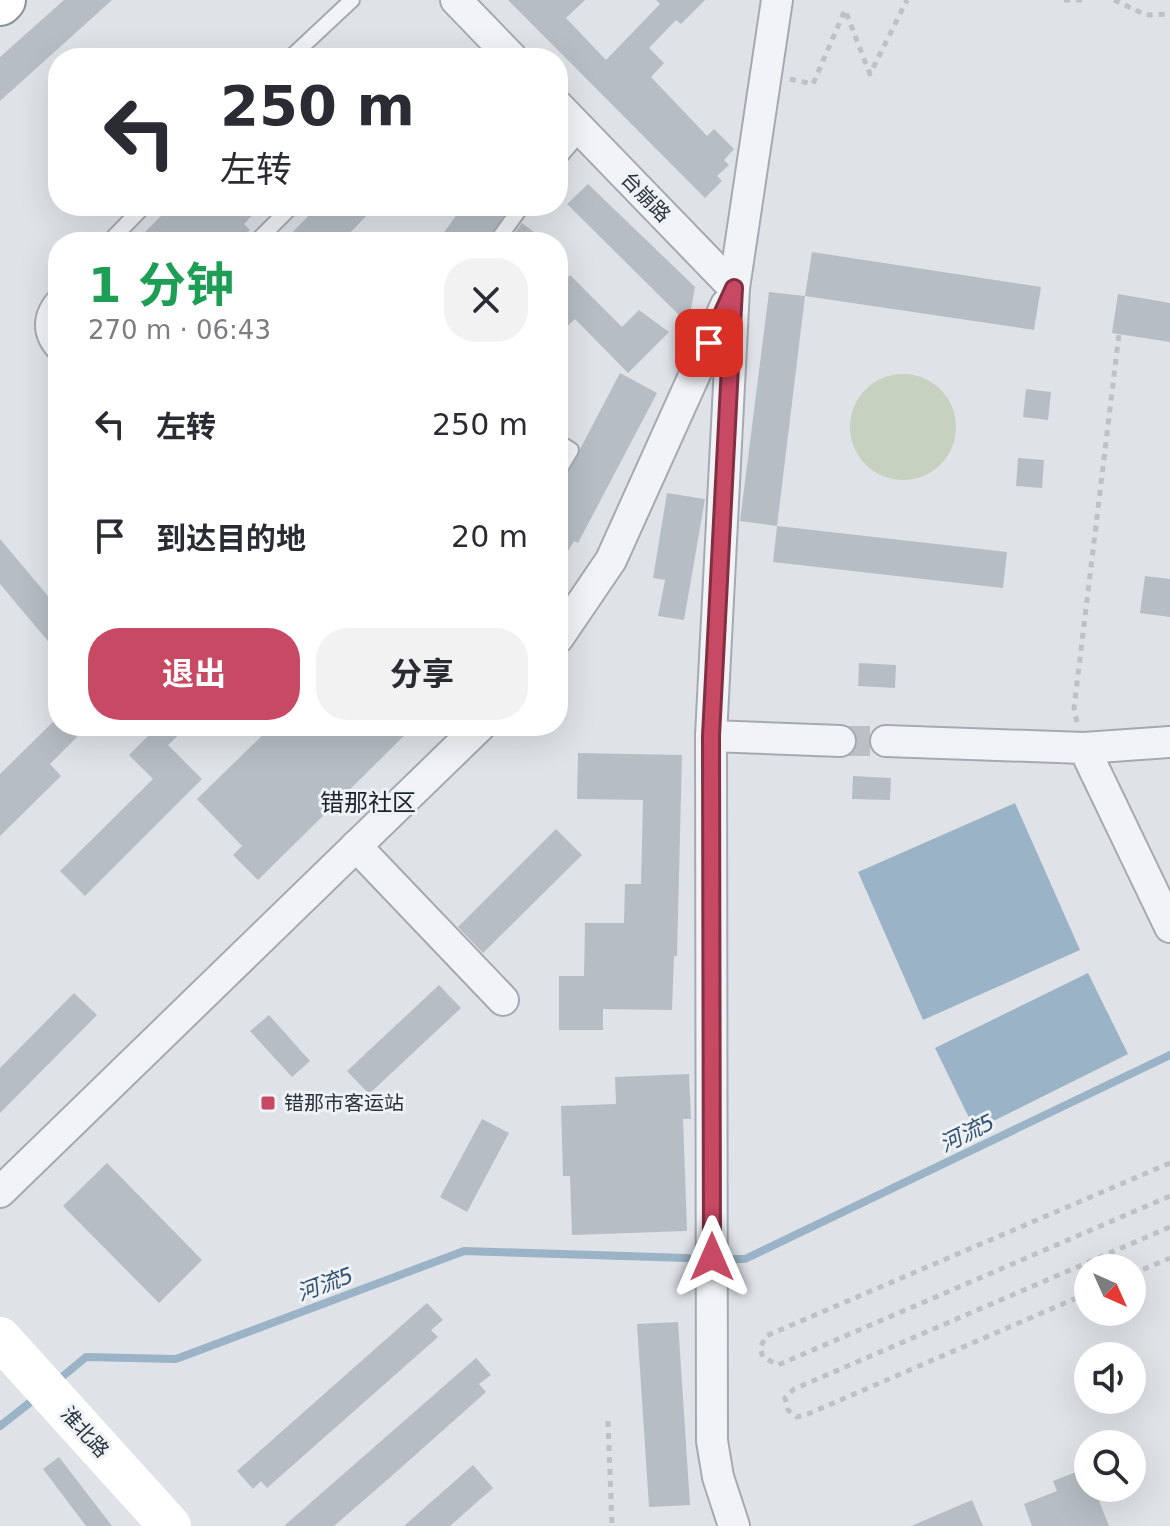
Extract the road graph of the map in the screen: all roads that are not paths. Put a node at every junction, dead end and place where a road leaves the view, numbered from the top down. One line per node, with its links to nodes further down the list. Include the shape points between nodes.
1 (352, 0): 4 (lane)
2 (777, 0): 13 (street)
3 (462, 2): 5 (street)
4 (301, 48)
5 (503, 48)
6 (568, 116): 7 (street, 台崩路)
7 (582, 131): 8 (lane); 13 (street, 台崩路)
8 (568, 147)
9 (134, 216): 11 (lane)
10 (282, 216): 12 (lane)
11 (119, 232)
12 (266, 232)
13 (734, 288): 16 (street, via 611,560); 18 (street)
14 (48, 308): 15 (lane, via 42,323)
15 (48, 346)
16 (568, 623)
17 (470, 736): 23 (street)
18 (711, 736): 19 (street); 29 (street, via 712,1441)
19 (840, 741)
20 (886, 741): 22 (street)
21 (1170, 742): 22 (street)
22 (1084, 748): 24 (street)
23 (356, 846): 25 (street); 26 (street)
24 (1170, 927)
25 (503, 1000)
26 (0, 1192)
27 (0, 1338): 28 (street, 淮北路)
28 (170, 1526)
29 (734, 1526)

